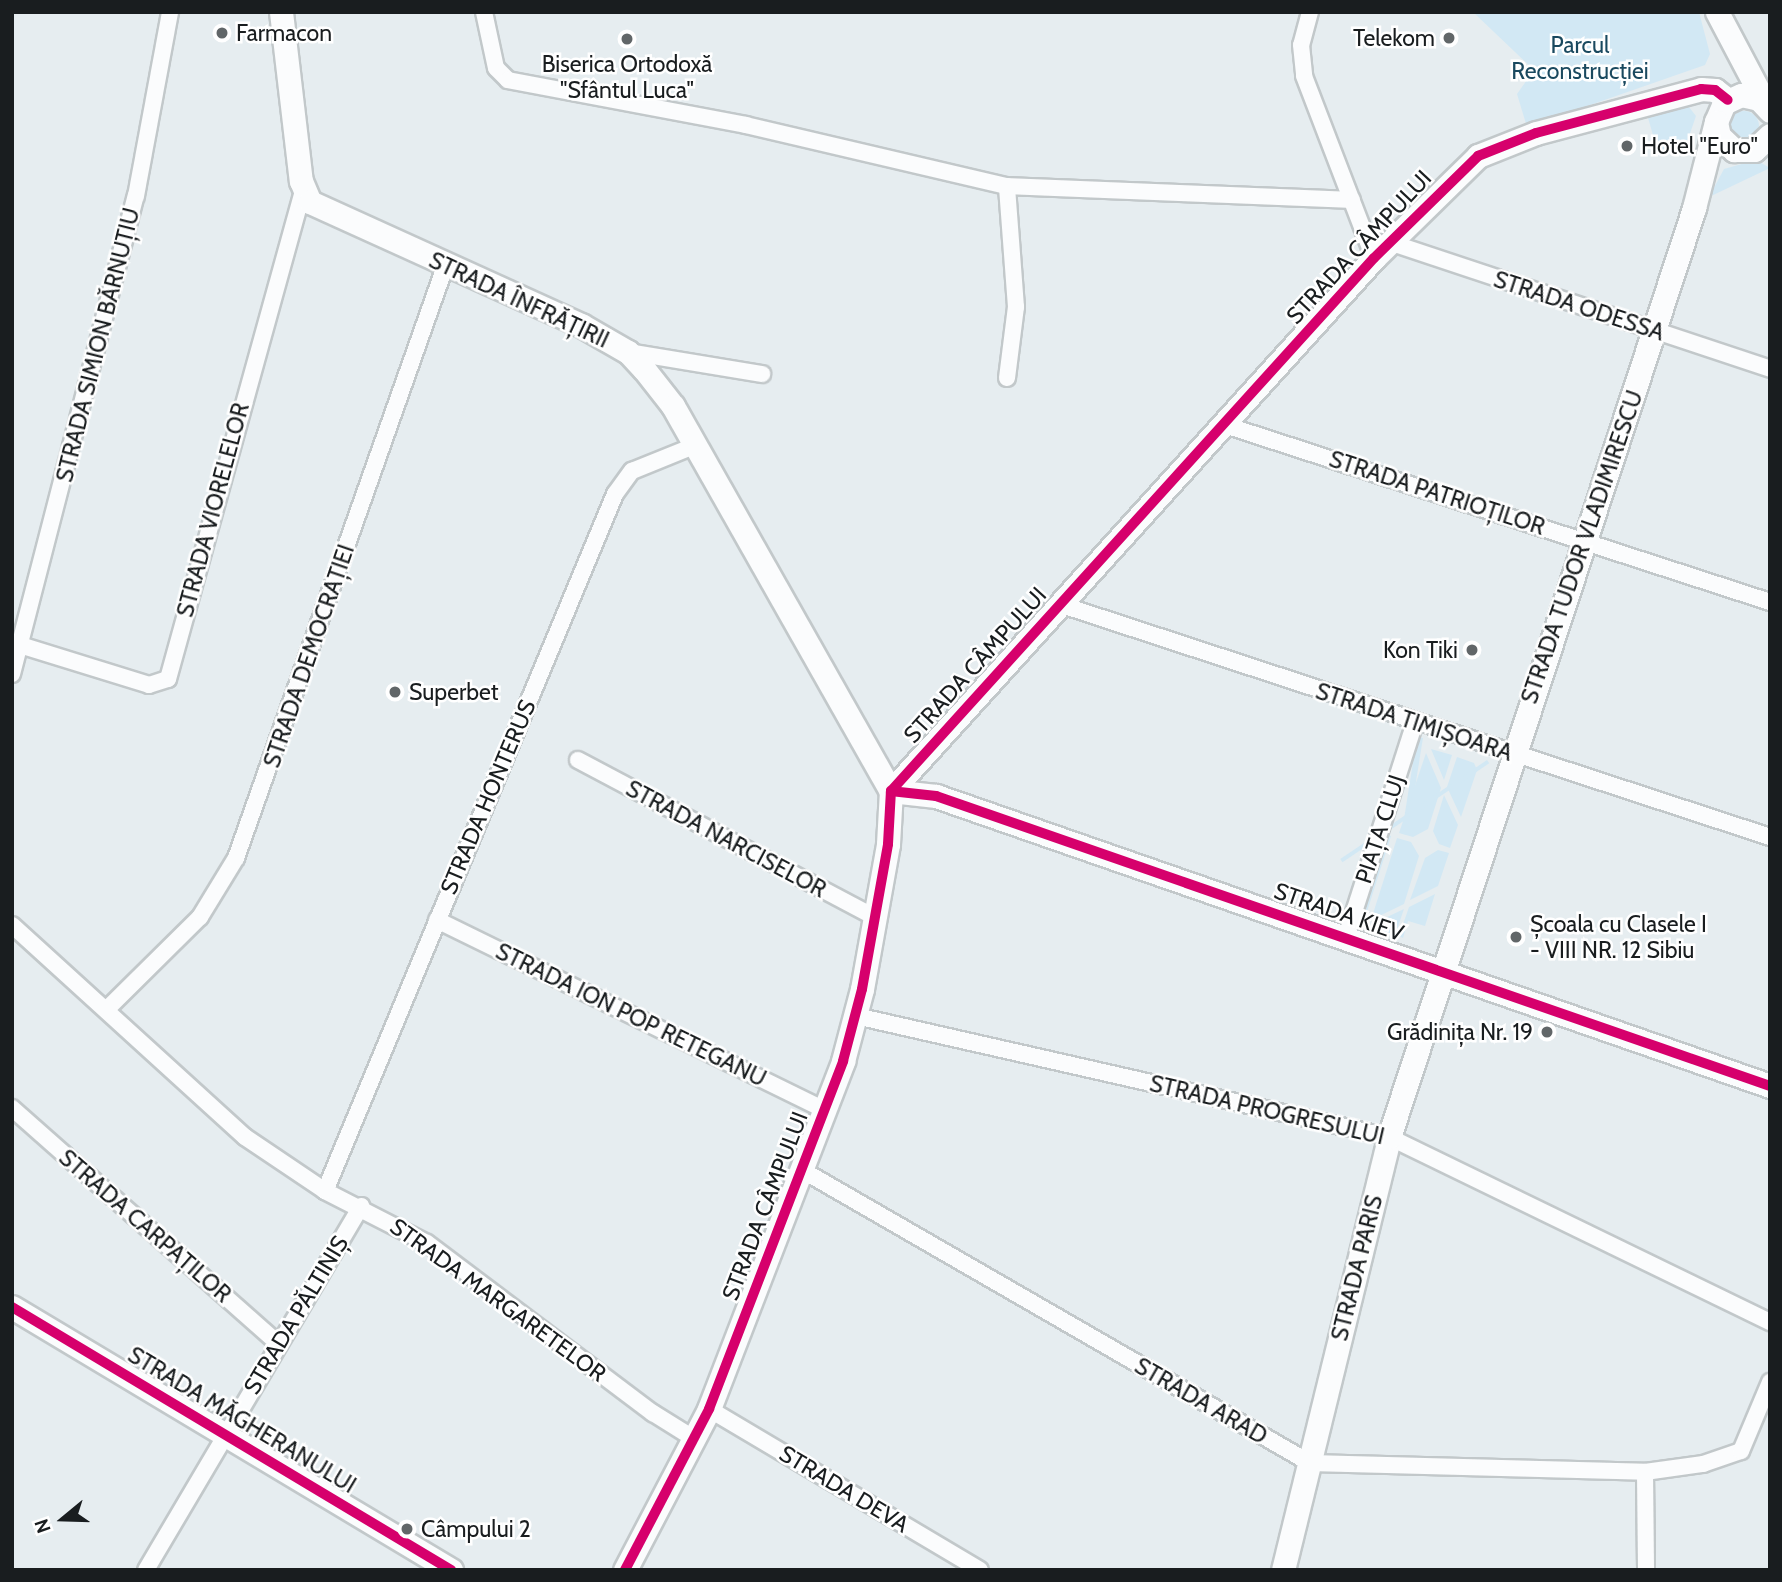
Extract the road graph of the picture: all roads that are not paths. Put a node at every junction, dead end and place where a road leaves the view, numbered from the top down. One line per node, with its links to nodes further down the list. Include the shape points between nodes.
1 (170, 12): 26 (street, STRADA SIMION BĂRNUȚIU, via 136,196)
2 (281, 12): 11 (street)
3 (484, 12): 10 (street, via 496,68 508,80 746,125)
4 (1310, 12): 13 (street, via 1301,46 1304,76)
5 (1717, 12): 6 (street)
6 (1727, 39): 7 (street); 8 (street)
7 (1724, 108): 8 (street, STRADA CÂMPULUI, via 1750,95); 9 (street, via 1719,135 1728,146); 12 (street, STRADA TUDOR VLADIMIRESCU); 14 (street, STRADA CÂMPULUI, via 1709,88 1491,148 1466,166)
8 (1768, 108)
9 (1762, 148): 12 (street, via 1716,167)
10 (1007, 186): 13 (street); 20 (street, via 1016,307)
11 (303, 191): 15 (street, STRADA ÎNFRĂȚIRII, via 318,207); 26 (street, STRADA VIORELELOR, via 168,678 149,685)
12 (1697, 198): 16 (street, STRADA TUDOR VLADIMIRESCU)
13 (1352, 200): 14 (street)
14 (1382, 250): 16 (street, STRADA ODESSA); 21 (street, STRADA CÂMPULUI)
15 (446, 264): 17 (street, STRADA ÎNFRĂȚIRII, via 581,325); 38 (street, STRADA DEMOCRAȚIEI, via 236,858 200,917)
16 (1654, 331): 18 (street, STRADA ODESSA); 23 (street, STRADA TUDOR VLADIMIRESCU)
17 (628, 352): 19 (street); 22 (street, STRADA ÎNFRĂȚIRII, via 659,386)
18 (1770, 369)
19 (762, 374)
20 (1007, 378)
21 (1225, 425): 23 (street, STRADA PATRIOȚILOR); 25 (street, STRADA CÂMPULUI)
22 (696, 445): 31 (street, STRADA ÎNFRĂȚIRII); 34 (street, STRADA HONTERUS, via 632,471 619,486)
23 (1585, 540): 24 (street, STRADA PATRIOȚILOR); 29 (street, STRADA TUDOR VLADIMIRESCU)
24 (1770, 601)
25 (1059, 604): 28 (street, STRADA TIMIȘOARA); 31 (street, STRADA CÂMPULUI)
26 (20, 645): 27 (street, STRADA SIMION BĂRNUȚIU)
27 (12, 674)
28 (1415, 722): 29 (street, STRADA TIMIȘOARA); 36 (street, PIAȚA CLUJ)
29 (1511, 754): 32 (street, STRADA TIMIȘOARA); 37 (street, STRADA TUDOR VLADIMIRESCU)
30 (578, 760): 33 (street, STRADA NARCISELOR)
31 (891, 791): 33 (street, STRADA CÂMPULUI); 36 (street, STRADA KIEV, via 936,796)
32 (1770, 837)
33 (875, 917): 39 (street, STRADA CÂMPULUI)
34 (437, 920): 42 (street, STRADA ION POP RETEGANU); 45 (street, STRADA HONTERUS)
35 (12, 925): 38 (street, STRADA MARGARETELOR)
36 (1346, 937): 37 (street, STRADA KIEV)
37 (1441, 970): 40 (street, STRADA KIEV); 43 (street, STRADA PARIS)
38 (107, 1009): 45 (street, STRADA MARGARETELOR, via 245,1137)
39 (856, 1016): 42 (street, STRADA CÂMPULUI); 43 (street, STRADA PROGRESULUI)
40 (1770, 1086)
41 (12, 1108): 49 (street, STRADA CARPAȚILOR)
42 (824, 1111): 44 (street, STRADA CÂMPULUI)
43 (1389, 1137): 48 (street, STRADA PROGRESULUI); 54 (street, STRADA PARIS)
44 (802, 1170): 51 (street, STRADA CÂMPULUI); 54 (street, STRADA ARAD)
45 (325, 1191): 46 (street, STRADA MARGARETELOR)
46 (360, 1206): 49 (street, STRADA PĂLTINIȘ); 53 (street, STRADA MARGARETELOR, via 427,1243)
47 (12, 1307): 52 (street, STRADA MĂGHERANULUI)
48 (1770, 1322)
49 (279, 1344): 52 (street, STRADA PĂLTINIȘ)
50 (1770, 1382): 55 (street, STRADA ARAD, via 1736,1455)
51 (709, 1409): 53 (street, STRADA CÂMPULUI); 59 (street, STRADA DEVA)
52 (226, 1434): 56 (street, STRADA PĂLTINIȘ); 57 (street, STRADA MĂGHERANULUI)
53 (693, 1438): 58 (street, STRADA CÂMPULUI)
54 (1310, 1463): 55 (street, STRADA ARAD); 60 (street, STRADA PARIS)
55 (1645, 1472): 61 (street)
56 (146, 1570)
57 (451, 1570)
58 (625, 1570)
59 (980, 1570)
60 (1283, 1570)
61 (1646, 1570)

